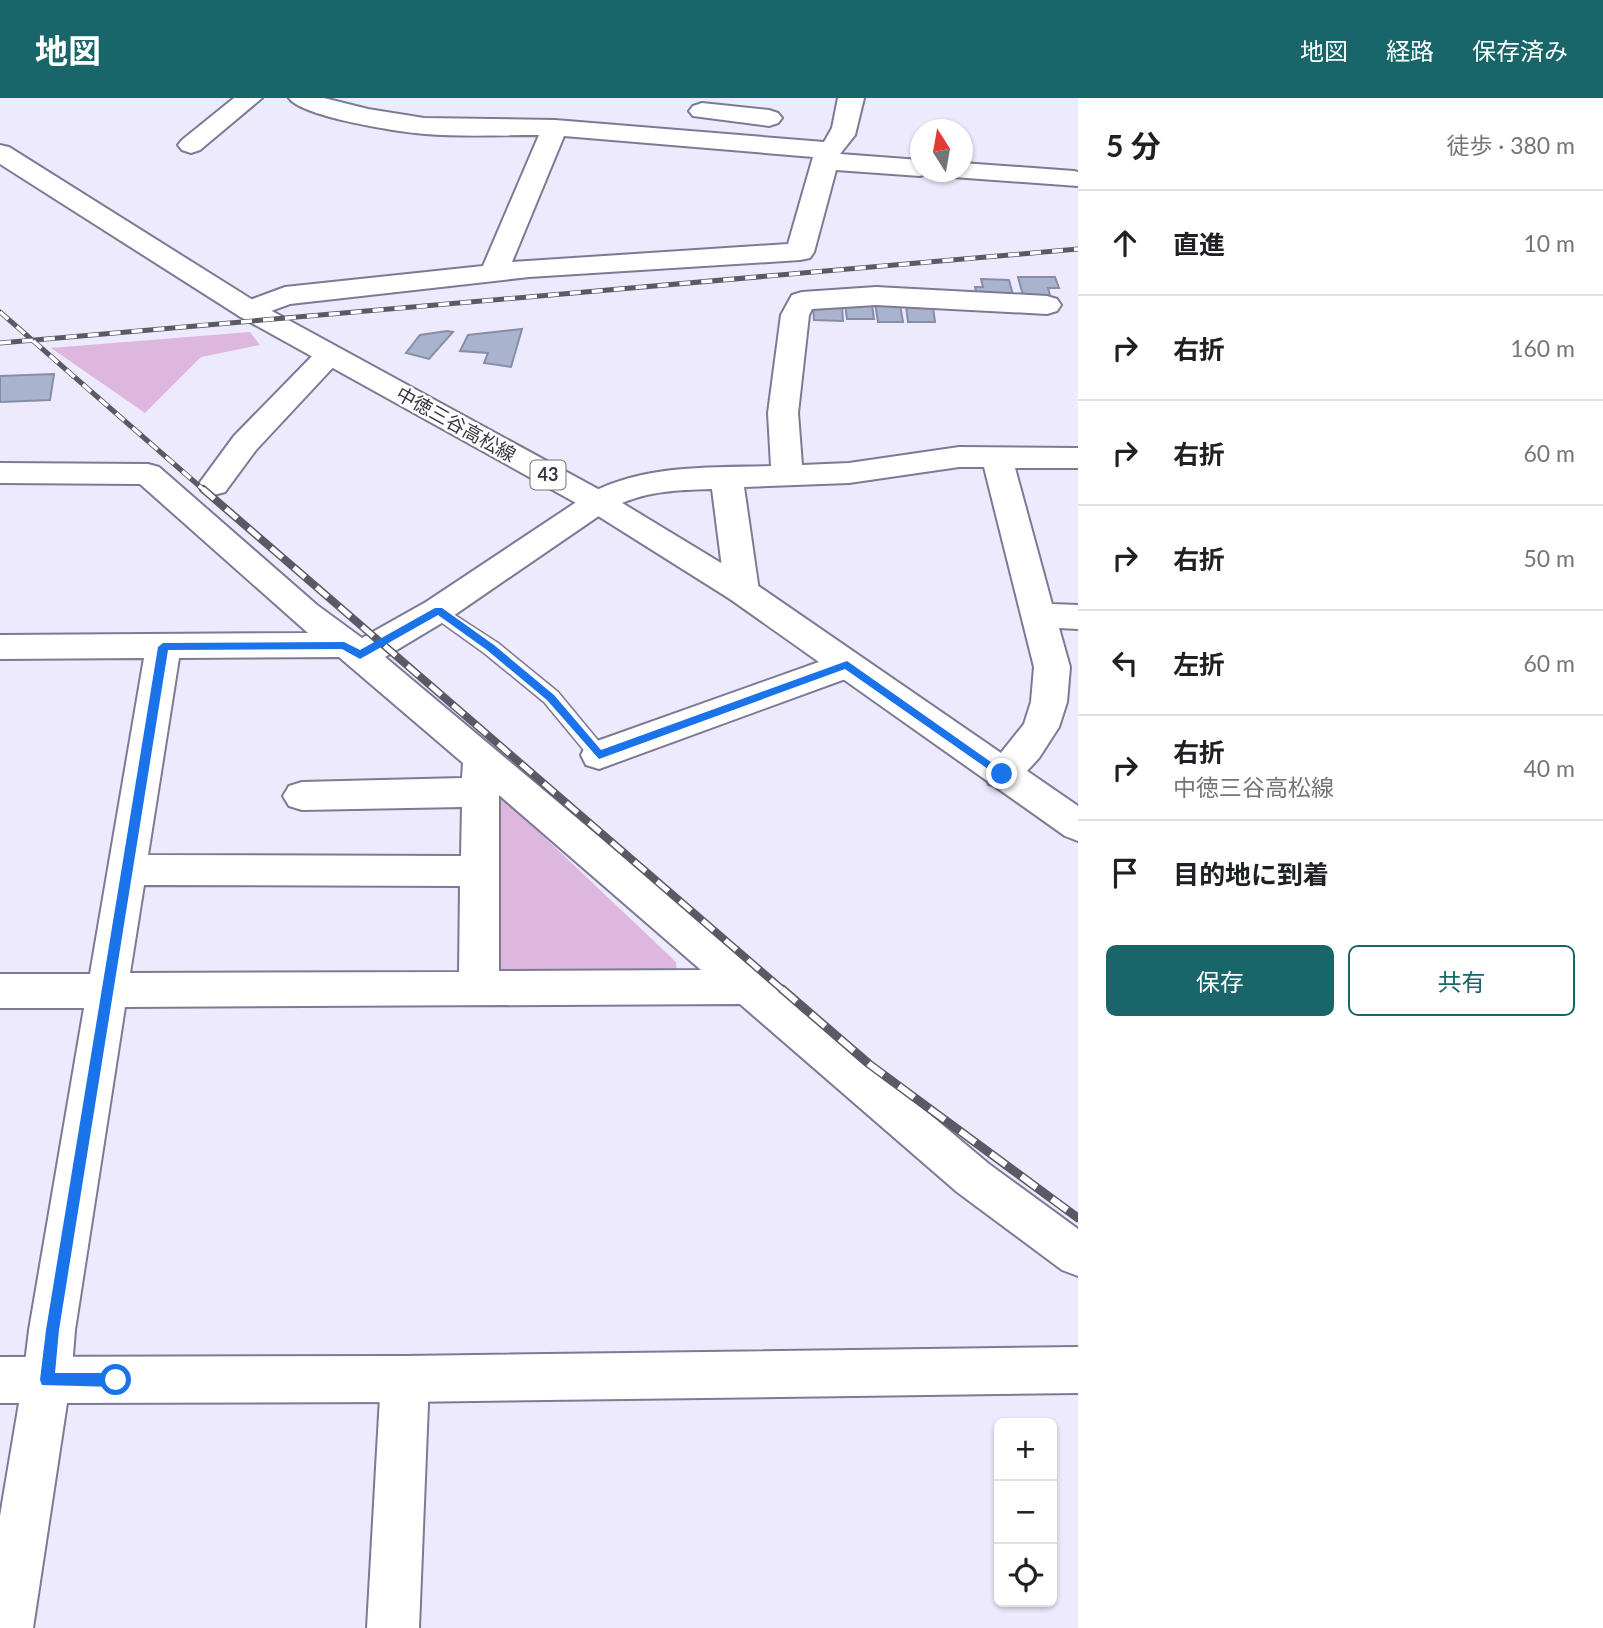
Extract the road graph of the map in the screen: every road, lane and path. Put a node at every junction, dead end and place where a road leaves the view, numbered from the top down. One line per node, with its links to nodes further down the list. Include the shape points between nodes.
1 (249, 98): 9 (street)
2 (302, 98): 7 (street, via 393,122 446,128 508,117)
3 (851, 98): 6 (street)
4 (792, 120): 8 (street, via 713,113)
5 (818, 123): 6 (street)
6 (845, 125): 11 (street, via 838,144)
7 (555, 128): 8 (street); 15 (street)
8 (716, 140): 11 (street)
9 (191, 145)
10 (0, 153): 17 (street, 中徳三谷高松線 / 43)
11 (826, 156): 12 (street); 15 (street, via 800,253)
12 (910, 167)
13 (973, 172): 14 (street)
14 (1074, 179)
15 (494, 273): 17 (street, via 285,296)
16 (1047, 305): 22 (street, via 876,296 802,301 795,315 783,414)
17 (249, 310): 18 (street, 中徳三谷高松線 / 43)
18 (329, 355): 24 (street, via 245,443); 25 (street, 中徳三谷高松線 / 43)
19 (997, 458): 20 (street); 22 (street, via 945,458 849,473); 28 (street)
20 (1078, 458)
21 (0, 473): 32 (street, via 148,474)
22 (787, 476): 23 (street)
23 (727, 479): 25 (street, via 646,482); 26 (street)
24 (214, 485)
25 (598, 502): 26 (street, 中徳三谷高松線 / 43); 27 (street)
26 (742, 591): 33 (street, 中徳三谷高松線 / 43)
27 (438, 610): 32 (street); 34 (lane, via 551,698)
28 (1039, 615): 29 (street); 35 (street, via 1052,667 1051,703 1036,740)
29 (1078, 617)
30 (0, 647): 31 (street)
31 (163, 647): 32 (street); 39 (street)
32 (352, 650): 36 (street)
33 (847, 665): 34 (street); 35 (street, 中徳三谷高松線 / 43)
34 (599, 755)
35 (1002, 774): 38 (street, 中徳三谷高松線 / 43)
36 (481, 775): 37 (street); 40 (street); 41 (street)
37 (302, 796)
38 (1078, 826)
39 (127, 870): 40 (street); 44 (street)
40 (480, 872): 42 (street)
41 (748, 987): 42 (street); 45 (street, via 973,1178)
42 (479, 989): 44 (street)
43 (0, 991): 44 (street)
44 (107, 992): 49 (street)
45 (1078, 1255)
46 (1078, 1370): 47 (street)
47 (405, 1378): 49 (street); 51 (street)
48 (0, 1380): 49 (street)
49 (47, 1380): 50 (street)
50 (7, 1628)
51 (393, 1628)

